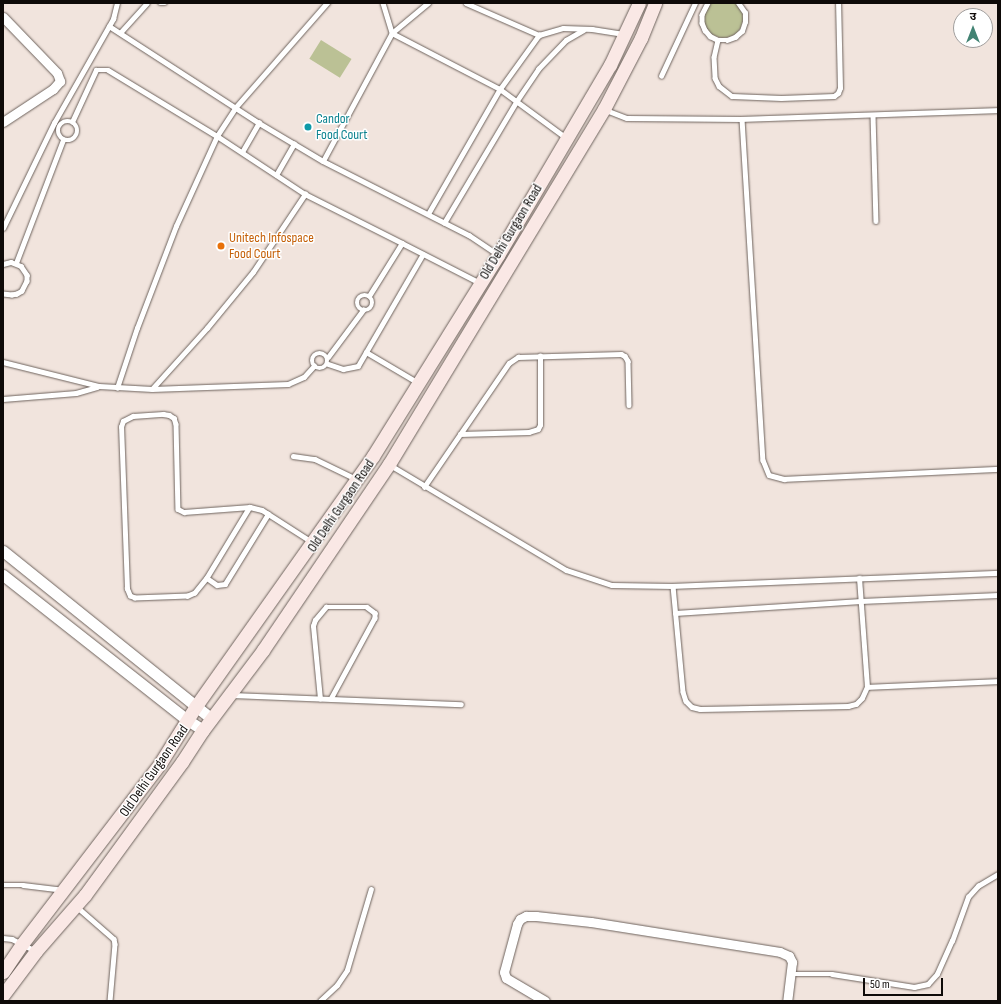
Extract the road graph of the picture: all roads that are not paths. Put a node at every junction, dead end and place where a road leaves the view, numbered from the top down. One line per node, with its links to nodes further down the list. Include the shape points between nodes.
1 (117, 3): 16 (lane)
2 (146, 3): 18 (lane)
3 (160, 3): 4 (lane)
4 (165, 3)
5 (327, 3): 28 (lane)
6 (383, 3): 19 (lane)
7 (428, 3): 19 (lane)
8 (466, 3): 21 (lane)
9 (639, 3): 20 (main road, Old Delhi Gurgaon Road)
10 (655, 3): 24 (main road, Old Delhi Gurgaon Road, via 641,38)
11 (695, 3): 25 (lane)
12 (708, 3): 22 (lane, via 702,15 702,23 710,36)
13 (738, 3): 22 (lane, via 745,13 742,31 735,37)
14 (838, 3): 22 (lane, via 840,88 834,96 732,96 715,78 714,57)
15 (4, 19): 33 (street, via 57,73 60,81 53,89)
16 (109, 26): 18 (lane); 35 (lane)
17 (583, 30): 20 (lane); 21 (lane, via 563,28); 27 (lane, via 566,40 552,54)
18 (120, 33): 28 (lane)
19 (392, 34): 26 (lane); 43 (lane)
20 (626, 34): 23 (main road, Old Delhi Gurgaon Road)
21 (539, 35): 26 (lane)
22 (718, 40)
23 (610, 64): 24 (main road); 39 (main road, Old Delhi Gurgaon Road)
24 (623, 72): 29 (main road, Old Delhi Gurgaon Road)
25 (662, 76)
26 (500, 89): 27 (lane); 46 (lane)
27 (516, 102): 39 (lane); 48 (lane)
28 (235, 108): 36 (lane); 38 (lane)
29 (604, 109): 32 (lane, via 627,118); 73 (main road, Old Delhi Gurgaon Road)
30 (998, 110): 31 (lane)
31 (873, 115): 32 (lane); 47 (lane)
32 (742, 119): 74 (lane, via 763,460 769,474 784,479)
33 (3, 122)
34 (72, 122): 37 (lane, via 65,121); 38 (lane, via 94,73 96,70 104,69); 40 (lane, via 78,129 77,137 70,141)
35 (54, 123): 37 (lane); 49 (lane)
36 (259, 123): 41 (lane); 42 (lane)
37 (59, 126): 40 (lane, via 58,134)
38 (217, 136): 42 (lane); 67 (lane, via 176,226)
39 (566, 138): 52 (main road, Old Delhi Gurgaon Road)
40 (63, 140): 53 (lane)
41 (294, 144): 43 (lane); 44 (lane)
42 (242, 152): 44 (lane)
43 (323, 161): 46 (lane)
44 (276, 175): 45 (lane)
45 (305, 194): 50 (lane); 68 (lane, via 253,272)
46 (428, 214): 48 (lane)
47 (876, 220)
48 (444, 223): 52 (lane, via 469,235)
49 (3, 228)
50 (402, 243): 51 (lane); 57 (lane)
51 (423, 254): 55 (lane); 59 (lane)
52 (498, 255): 55 (main road, Old Delhi Gurgaon Road)
53 (16, 263): 54 (lane); 56 (lane, via 26,275 25,286 17,294)
54 (3, 264)
55 (480, 284): 65 (main road, Old Delhi Gurgaon Road)
56 (3, 294)
57 (369, 296): 58 (lane, via 373,304 369,309); 58 (lane, via 361,296 358,301 359,307)
58 (363, 310): 61 (lane)
59 (366, 352): 63 (lane, via 358,366 351,369); 65 (lane)
60 (540, 356): 70 (lane, via 614,353 625,356 628,361); 71 (lane, via 518,357 509,363); 71 (lane, via 538,429 528,432)
61 (328, 357): 63 (lane); 64 (lane, via 321,353 316,354 312,361)
62 (3, 362): 66 (lane)
63 (328, 364): 64 (lane, via 322,369)
64 (314, 366): 68 (lane, via 304,377 288,384)
65 (419, 383): 75 (main road, Old Delhi Gurgaon Road)
66 (99, 386): 67 (lane); 69 (lane, via 76,393)
67 (117, 388): 68 (lane)
68 (152, 389)
69 (3, 399)
70 (629, 405)
71 (460, 434): 76 (lane)
72 (293, 456): 75 (lane, via 315,459)
73 (389, 464): 76 (lane); 91 (main road, Old Delhi Gurgaon Road, via 263,650)
74 (998, 469)
75 (356, 479): 79 (main road, Old Delhi Gurgaon Road)
76 (424, 487): 85 (lane, via 566,570 612,585)
77 (250, 507): 78 (lane); 83 (lane); 83 (lane, via 184,512 178,509 174,418 163,414 133,416 123,421 121,427 128,593 136,598 192,595)
78 (268, 514): 79 (lane); 83 (lane, via 224,584 217,585)
79 (312, 542): 95 (main road, Old Delhi Gurgaon Road)
80 (3, 552): 95 (street)
81 (998, 573): 84 (lane)
82 (3, 575): 96 (street)
83 (207, 578)
84 (859, 578): 85 (lane); 87 (lane)
85 (673, 586): 88 (lane)
86 (998, 595): 87 (lane)
87 (861, 601): 88 (lane); 90 (lane)
88 (675, 613): 90 (lane, via 683,692 686,701 692,707 700,709 848,706 856,704)
89 (998, 681): 90 (lane)
90 (867, 687)
91 (228, 695): 92 (lane); 97 (main road, Old Delhi Gurgaon Road)
92 (320, 699): 93 (lane); 93 (lane, via 313,626 315,620 326,607 367,607 375,613 375,618)
93 (331, 699): 94 (lane)
94 (461, 704)
95 (196, 706): 96 (main road, Old Delhi Gurgaon Road); 97 (street)
96 (186, 719): 98 (street); 102 (main road, Old Delhi Gurgaon Road, via 161,762)
97 (212, 719): 98 (main road, Old Delhi Gurgaon Road)
98 (203, 730): 103 (main road, Old Delhi Gurgaon Road)
99 (998, 874): 108 (lane, via 978,886 968,897 937,974 928,984 914,987 832,974)
100 (3, 885): 102 (lane)
101 (371, 889): 111 (lane, via 347,970 337,985)
102 (63, 891): 105 (main road, Old Delhi Gurgaon Road)
103 (76, 906): 106 (main road, Old Delhi Gurgaon Road); 110 (lane, via 114,939)
104 (3, 938): 105 (lane)
105 (22, 944): 106 (lane); 107 (main road, Old Delhi Gurgaon Road)
106 (36, 951): 109 (main road, Old Delhi Gurgaon Road)
107 (3, 972)
108 (792, 974): 112 (street, via 789,956 780,952 591,922 526,916 517,924 504,972 506,978); 113 (street)
109 (3, 995)
110 (110, 1001)
111 (320, 1001)
112 (545, 1001)
113 (787, 1001)

